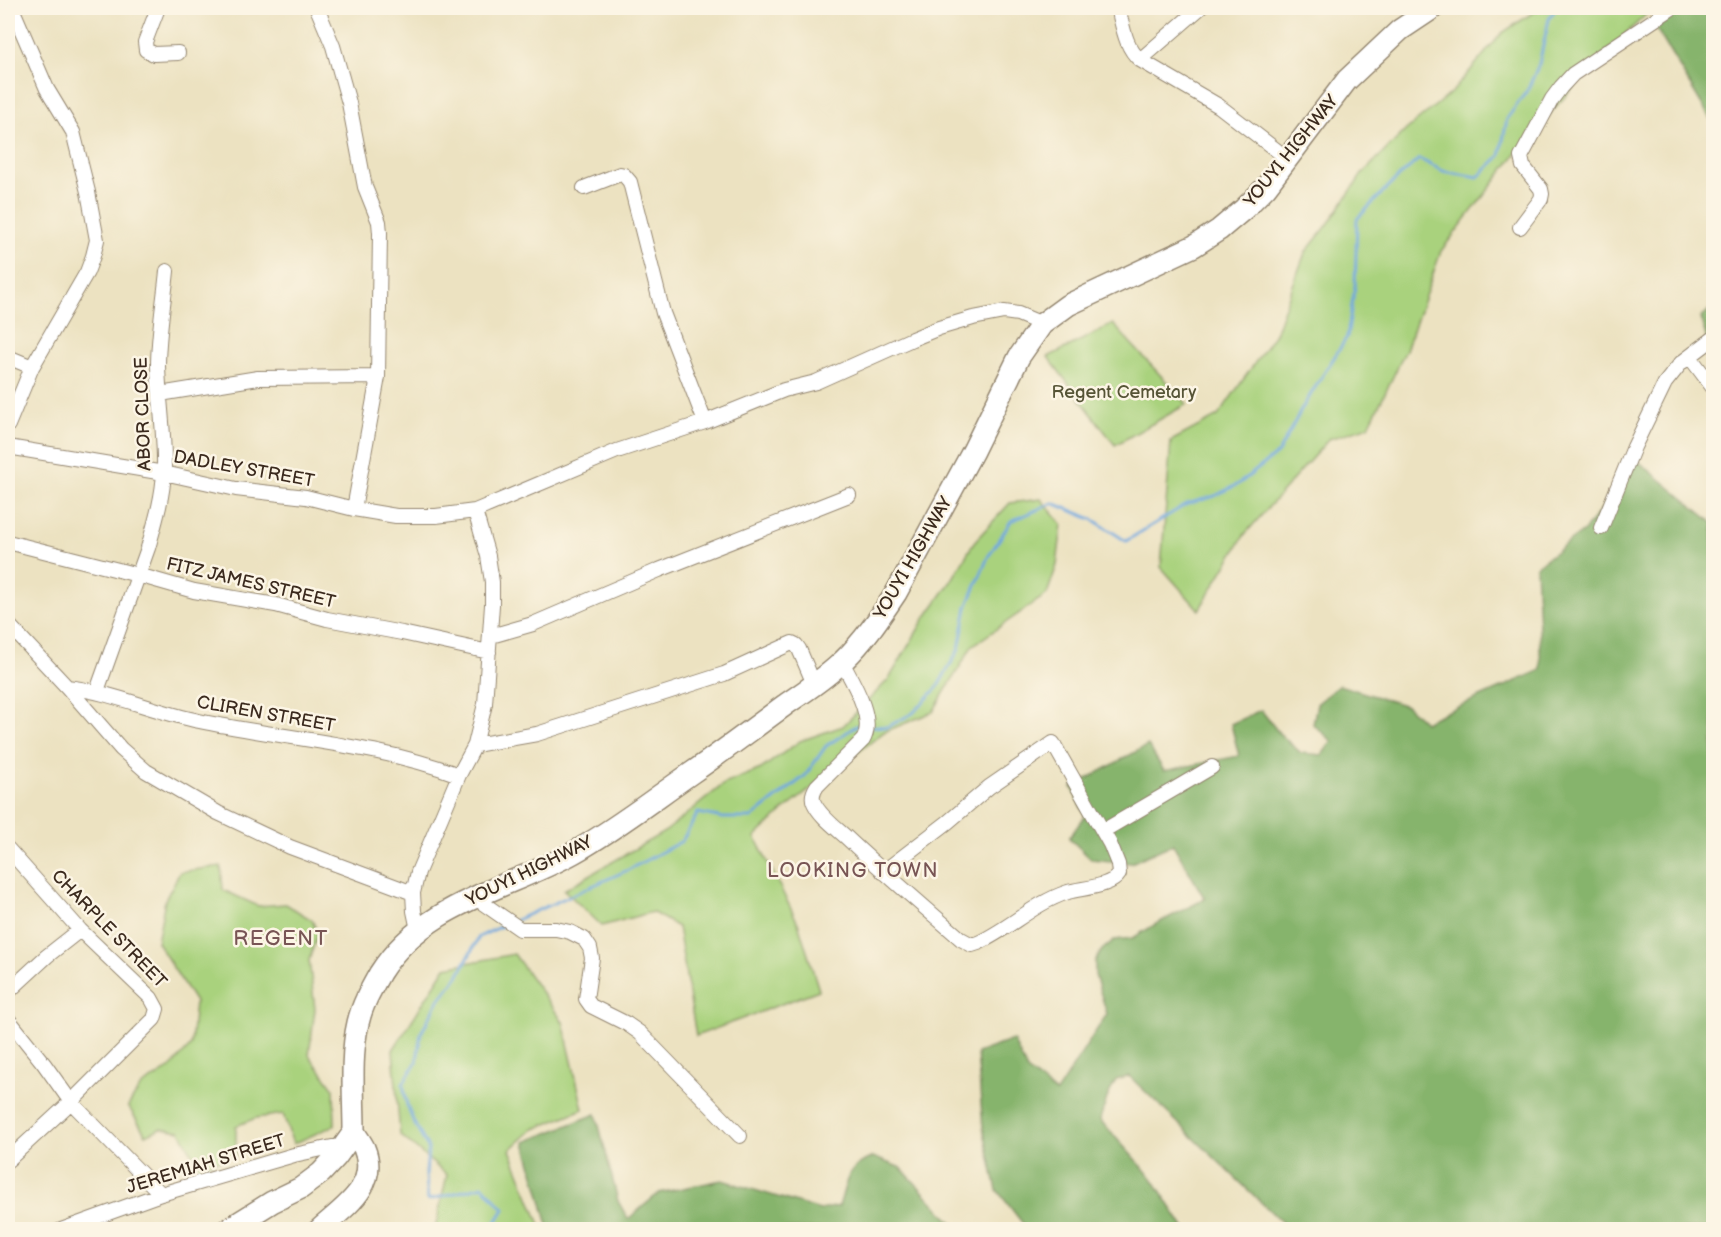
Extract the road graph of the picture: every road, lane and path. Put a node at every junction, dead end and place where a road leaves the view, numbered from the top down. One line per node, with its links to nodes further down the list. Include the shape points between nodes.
1 (12, 8): 18 (street, via 47,89 73,132 97,240 87,272)
2 (158, 8): 8 (street, via 145,42 146,50 154,54)
3 (317, 8): 19 (street, via 333,46 365,187 379,222)
4 (1118, 8): 9 (street, via 1128,46)
5 (1200, 8): 9 (street)
6 (1433, 8): 10 (main road, YOUYI HIGHWAY, via 1400,30 1347,81)
7 (1672, 8): 12 (street, via 1573,74 1552,99 1521,157 1542,194)
8 (178, 53)
9 (1140, 60): 10 (street, via 1219,106)
10 (1288, 159): 14 (main road, YOUYI HIGHWAY, via 1266,187 1219,230 1194,246 1068,304)
11 (584, 188): 22 (street, via 620,174 630,182 663,313)
12 (1520, 227)
13 (167, 271): 21 (street, ABOR CLOSE, via 159,339)
14 (1042, 324): 22 (street, DADLEY STREET, via 1004,312 973,318); 35 (main road, YOUYI HIGHWAY, via 1019,357 896,593)
15 (1713, 338): 17 (street)
16 (8, 357): 18 (street)
17 (1690, 357): 20 (street); 29 (street, via 1665,382)
18 (32, 367): 23 (street)
19 (378, 377): 21 (street, via 258,378); 27 (street)
20 (1713, 389)
21 (160, 394): 25 (street, ABOR CLOSE)
22 (705, 422): 28 (street, DADLEY STREET, via 617,451)
23 (8, 425)
24 (8, 447): 25 (street, DADLEY STREET)
25 (164, 473): 27 (street, DADLEY STREET); 31 (street, ABOR CLOSE, via 155,526)
26 (849, 495): 33 (street, via 533,624)
27 (354, 508): 28 (street, DADLEY STREET, via 414,517)
28 (475, 511): 33 (street, via 492,582)
29 (1601, 528)
30 (8, 542): 31 (street, FITZ JAMES STREET)
31 (138, 574): 34 (street, FITZ JAMES STREET, via 194,591); 38 (street, ABOR CLOSE)
32 (8, 624): 37 (street)
33 (491, 636): 34 (street)
34 (489, 652): 39 (street, via 485,704)
35 (842, 662): 36 (main road, YOUYI HIGHWAY); 44 (street, via 862,702 867,730 863,740 817,786 812,799 818,811)
36 (814, 684): 39 (street, via 799,649 792,643 724,674 537,734); 46 (main road, YOUYI HIGHWAY, via 601,836 548,866)
37 (67, 687): 38 (street, CLIREN STREET); 45 (street, via 131,759 181,792 290,847)
38 (97, 691): 41 (street, CLIREN STREET, via 187,719 377,751)
39 (475, 745): 41 (street)
40 (1212, 767): 42 (street)
41 (459, 775): 45 (street)
42 (1103, 831): 44 (street, via 1053,743 989,787); 44 (street, via 1118,864 1116,879 1043,902 972,945)
43 (8, 849): 47 (street, CHARPLE STREET)
44 (883, 872)
45 (413, 893): 48 (street)
46 (474, 897): 48 (main road, YOUYI HIGHWAY); 52 (street, via 520,929 556,929 584,939 592,958 586,999 591,1006 640,1034)
47 (80, 930): 49 (street); 51 (street, CHARPLE STREET, via 151,998 157,1009 154,1019)
48 (418, 930): 53 (main road, YOUYI HIGHWAY, via 381,971 363,1007 355,1046)
49 (8, 993)
50 (8, 1019): 51 (street)
51 (71, 1102): 54 (street); 55 (street)
52 (740, 1136)
53 (354, 1142): 55 (street, JEREMIAH STREET, via 294,1155); 57 (main road, via 301,1188); 58 (main road, YOUYI HIGHWAY, via 367,1160 366,1180 356,1196)
54 (8, 1160)
55 (161, 1194): 56 (street, JEREMIAH STREET)
56 (61, 1230)
57 (227, 1230)
58 (319, 1230)

